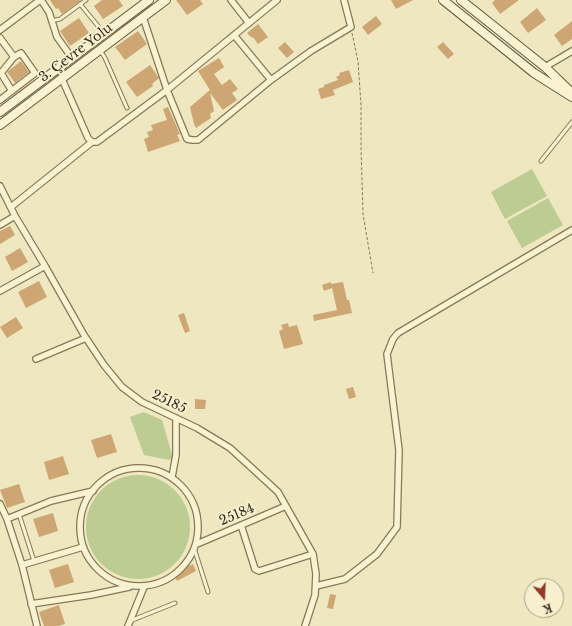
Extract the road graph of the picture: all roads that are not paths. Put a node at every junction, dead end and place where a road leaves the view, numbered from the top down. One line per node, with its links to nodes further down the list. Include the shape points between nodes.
1 (40, 0): 12 (street, via 49,12); 15 (street)
2 (86, 0): 10 (lane)
3 (149, 0): 21 (main road, 3. Çevre Yolu)
4 (166, 0): 11 (main road, 3. Çevre Yolu)
5 (231, 0): 13 (street)
6 (277, 0): 13 (street)
7 (344, 0): 24 (street, via 350,27 310,51)
8 (443, 0): 28 (main road, via 534,73)
9 (461, 0): 22 (main road)
10 (80, 4): 12 (lane, via 60,19); 14 (lane)
11 (143, 17): 18 (main road, 3. Çevre Yolu); 25 (street)
12 (51, 21): 21 (street, via 57,37)
13 (249, 23): 16 (street)
14 (98, 26)
15 (0, 30)
16 (234, 35): 24 (street); 25 (street)
17 (0, 38): 20 (street)
18 (100, 50): 23 (main road, 3. Çevre Yolu); 30 (lane)
19 (572, 51): 22 (street)
20 (14, 57): 26 (street, via 1,73); 26 (street, via 21,54 35,73)
21 (72, 58): 31 (main road, 3. Çevre Yolu)
22 (545, 67): 27 (main road)
23 (62, 79): 33 (main road, 3. Çevre Yolu); 34 (street)
24 (271, 80): 25 (street, via 194,141 187,139)
25 (167, 90): 34 (street, via 97,142)
26 (12, 91): 29 (street)
27 (572, 92)
28 (572, 97)
29 (0, 100)
30 (127, 108)
31 (0, 112)
32 (572, 122): 35 (lane)
33 (0, 125)
34 (92, 142): 37 (street)
35 (541, 161)
36 (0, 186): 37 (street, 25185)
37 (11, 207): 38 (street, 25185)
38 (15, 216): 39 (street); 41 (street, 25185)
39 (0, 225)
40 (572, 230): 59 (street, via 398,333 393,339 387,354 399,450 397,527 377,554 345,579)
41 (46, 266): 42 (street); 43 (street, 25185)
42 (0, 291)
43 (86, 338): 44 (street); 45 (street, 25185, via 122,387 142,402)
44 (36, 359)
45 (176, 418): 46 (street, via 176,455); 49 (street, 25185, via 230,448 278,492)
46 (172, 478): 47 (street, via 156,470 138,468 121,471 106,479); 53 (street, via 182,485 196,507 199,519)
47 (93, 491): 50 (street, via 51,501); 54 (street, via 85,504 81,518 80,533)
48 (0, 504): 51 (street)
49 (286, 506): 52 (street, 25184); 56 (street, 25185)
50 (19, 514): 51 (street); 57 (lane)
51 (7, 519): 58 (street)
52 (241, 526): 53 (street, 25184); 56 (street, via 255,569 259,572)
53 (197, 544): 55 (street)
54 (83, 547): 57 (street); 60 (street, via 91,562 102,574)
55 (195, 551): 61 (street, via 173,574); 62 (lane)
56 (313, 554): 59 (street, 25185)
57 (34, 561): 58 (street)
58 (22, 565): 64 (street)
59 (316, 586): 67 (street, 25185)
60 (131, 587): 61 (street); 64 (street)
61 (144, 587): 65 (street)
62 (208, 592)
63 (175, 603): 65 (lane)
64 (31, 604): 66 (street)
65 (129, 623)
66 (37, 626)
67 (306, 626)

